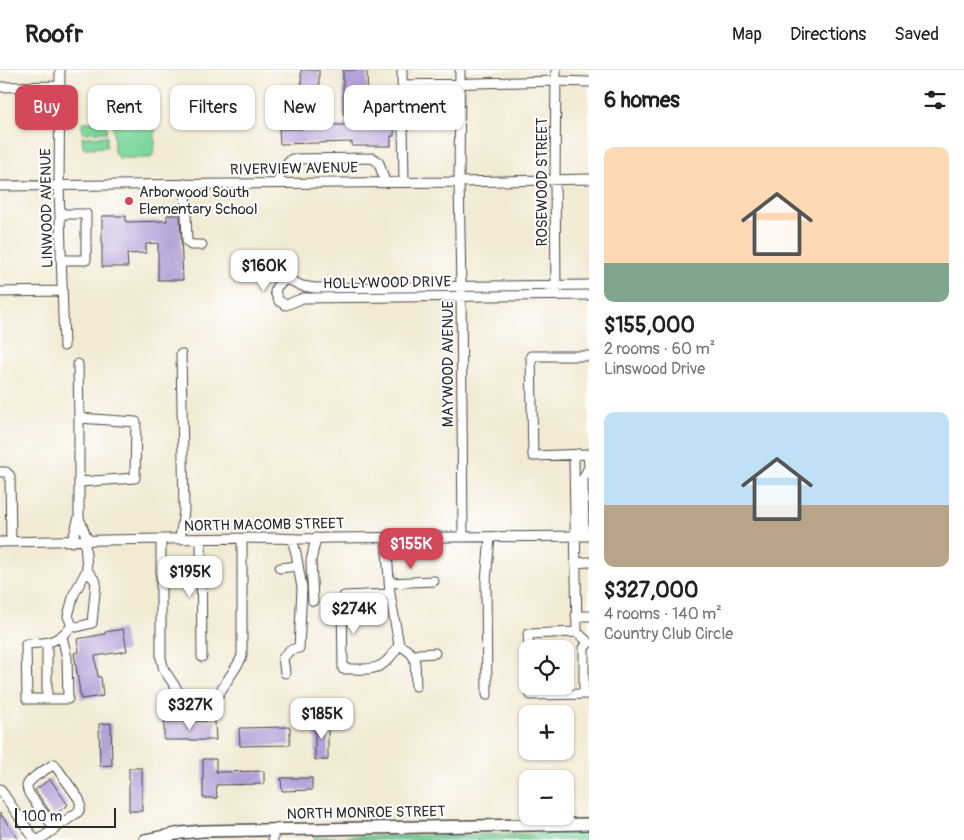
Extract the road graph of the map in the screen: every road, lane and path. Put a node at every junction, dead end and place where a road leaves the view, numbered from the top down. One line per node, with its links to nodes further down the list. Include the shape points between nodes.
1 (60, 70): 8 (street, LINWOOD AVENUE)
2 (402, 70): 9 (street)
3 (460, 70): 7 (street, MAYWOOD AVENUE)
4 (556, 70): 5 (street, ROSEWOOD STREET)
5 (556, 81): 6 (street); 7 (street); 14 (street, ROSEWOOD STREET)
6 (589, 82)
7 (460, 84): 9 (street); 18 (street, MAYWOOD AVENUE)
8 (60, 85)
9 (403, 85)
10 (0, 87): 11 (street)
11 (15, 87)
12 (60, 130): 21 (street, LINWOOD AVENUE)
13 (403, 130): 17 (street)
14 (554, 179): 15 (street, RIVERVIEW AVENUE); 18 (street, RIVERVIEW AVENUE); 28 (street, ROSEWOOD STREET)
15 (589, 179)
16 (385, 182): 17 (street, RIVERVIEW AVENUE); 19 (street, RIVERVIEW AVENUE); 19 (street, via 380,163 373,158 292,159 287,162)
17 (404, 182): 18 (street, RIVERVIEW AVENUE)
18 (459, 182): 27 (street, MAYWOOD AVENUE)
19 (277, 183): 20 (street, RIVERVIEW AVENUE)
20 (185, 184): 21 (street, RIVERVIEW AVENUE); 24 (street, via 188,242)
21 (59, 185): 22 (street, RIVERVIEW AVENUE); 23 (street, LINWOOD AVENUE)
22 (0, 186)
23 (60, 214): 25 (street, LINWOOD AVENUE); 25 (street, via 86,214 86,260)
24 (202, 245)
25 (61, 260): 29 (street, LINWOOD AVENUE)
26 (589, 284): 28 (street, HOLLYWOOD DRIVE)
27 (461, 286): 28 (street, HOLLYWOOD DRIVE); 32 (street, MAYWOOD AVENUE); 32 (street, HOLLYWOOD DRIVE, via 315,288 285,280 277,286 276,292 279,301 286,305 303,298)
28 (556, 290): 31 (street, HOLLYWOOD DRIVE); 32 (street, HOLLYWOOD DRIVE)
29 (62, 291): 30 (street); 33 (street, LINWOOD AVENUE)
30 (0, 292)
31 (589, 295)
32 (461, 296): 44 (street, MAYWOOD AVENUE)
33 (64, 346)
34 (181, 354): 49 (street, via 184,511)
35 (589, 356): 38 (street, via 531,356 533,456)
36 (78, 364): 37 (street)
37 (79, 418): 41 (street); 41 (street, via 136,422 135,478)
38 (578, 454): 39 (street, via 588,454); 43 (street, via 574,458)
39 (589, 467): 43 (street, via 583,479)
40 (0, 472): 55 (street, via 10,476)
41 (80, 482): 42 (street)
42 (79, 517): 53 (street); 56 (street)
43 (582, 536): 45 (street, NORTH MACOMB STREET); 58 (street)
44 (463, 537): 45 (street, NORTH MACOMB STREET); 47 (street, NORTH MACOMB STREET)
45 (490, 537): 81 (street, via 486,581)
46 (316, 538): 47 (street, NORTH MACOMB STREET); 52 (street, NORTH MACOMB STREET); 65 (street, via 311,561)
47 (386, 538): 63 (street)
48 (161, 539): 49 (street, NORTH MACOMB STREET); 51 (street, via 161,649 164,670 183,698 210,701 216,698 242,656); 53 (street, NORTH MACOMB STREET)
49 (180, 539): 50 (street, NORTH MACOMB STREET)
50 (201, 539): 51 (street, NORTH MACOMB STREET); 77 (street)
51 (242, 539): 52 (street, NORTH MACOMB STREET)
52 (292, 539): 59 (street)
53 (87, 541): 56 (street, NORTH MACOMB STREET); 61 (street)
54 (0, 542): 55 (street, NORTH MACOMB STREET)
55 (11, 542): 56 (street, NORTH MACOMB STREET)
56 (72, 542)
57 (589, 562): 58 (street)
58 (575, 563): 66 (street)
59 (297, 566): 60 (street); 78 (street, via 302,588 299,648 290,650 283,658)
60 (280, 568)
61 (87, 570): 68 (street, via 74,594 68,616); 68 (street, via 96,582 92,623)
62 (434, 581): 63 (street)
63 (390, 583): 64 (street)
64 (390, 594): 74 (street); 74 (street, via 344,596 342,599 343,669 379,667 392,657)
65 (313, 600)
66 (576, 616): 67 (street); 69 (street)
67 (589, 616)
68 (72, 626): 70 (street)
69 (577, 632): 71 (street, via 528,634); 72 (street)
70 (62, 636): 73 (street); 82 (street, via 68,658 68,699)
71 (528, 640)
72 (589, 642): 80 (street, via 584,648)
73 (47, 643): 82 (street); 82 (street, via 26,644 27,699)
74 (399, 645): 76 (street)
75 (435, 653): 76 (street)
76 (413, 656): 79 (street)
77 (202, 657)
78 (285, 673)
79 (416, 686)
80 (586, 694)
81 (487, 695)
82 (47, 699)
83 (0, 789): 88 (street)
84 (589, 824): 86 (main road, NORTH MONROE STREET)
85 (55, 829): 85 (street, via 78,812 81,803 54,764 32,780 27,789); 89 (street)
86 (273, 835): 87 (main road, NORTH MONROE STREET, via 203,831)
87 (180, 836): 90 (main road, NORTH MONROE STREET)
88 (35, 840)
89 (39, 840)
90 (145, 840)

